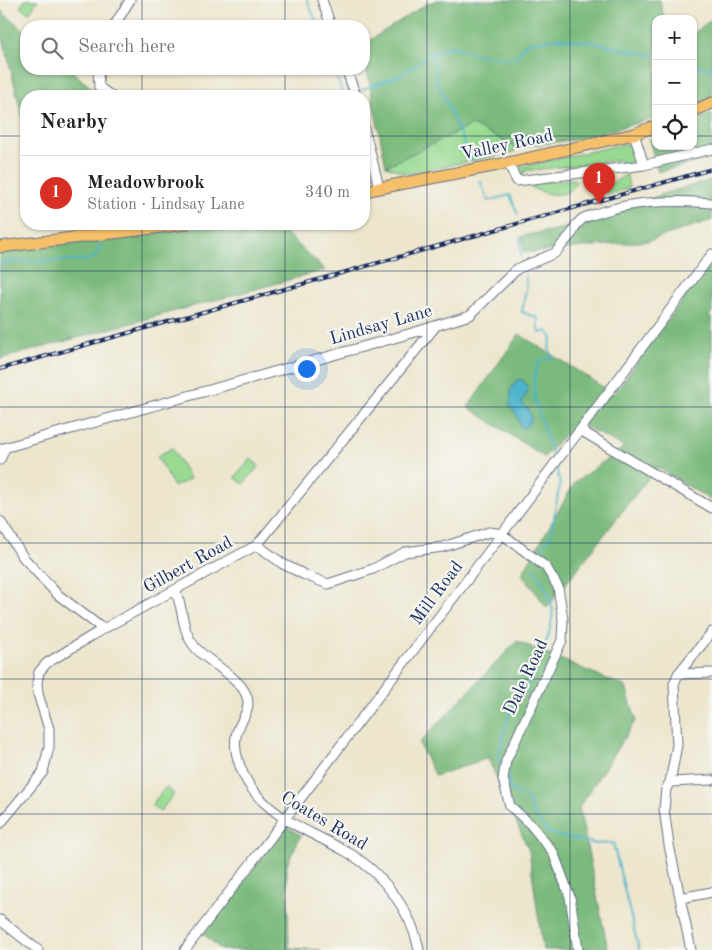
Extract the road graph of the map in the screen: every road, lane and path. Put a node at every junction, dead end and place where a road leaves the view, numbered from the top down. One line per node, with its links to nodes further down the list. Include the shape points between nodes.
1 (130, 0): 3 (street)
2 (322, 0): 4 (street)
3 (118, 20)
4 (329, 20)
5 (98, 75): 7 (street, via 99,87)
6 (348, 75): 8 (street)
7 (103, 90)
8 (354, 90)
9 (712, 103): 10 (main road)
10 (697, 109)
11 (652, 127): 12 (main road, Valley Road)
12 (634, 134): 15 (main road, Valley Road); 16 (street)
13 (712, 149): 16 (street)
14 (370, 152): 17 (street)
15 (508, 164): 16 (street, via 517,181); 17 (main road, Valley Road)
16 (644, 165)
17 (379, 187): 18 (main road, Valley Road)
18 (370, 189)
19 (712, 203): 23 (street, Lindsay Lane, via 641,204 613,208 582,219 555,253 517,268 470,315)
20 (140, 230): 21 (main road)
21 (0, 247)
22 (712, 254): 24 (street, Mill Road)
23 (436, 326): 25 (street, Lindsay Lane); 30 (street, Gilbert Road)
24 (580, 430): 27 (street); 29 (street, Mill Road)
25 (2, 449): 26 (street)
26 (0, 460)
27 (712, 508)
28 (0, 521): 32 (street, via 23,558 57,594)
29 (502, 534): 30 (street, via 489,532 443,547 405,552 373,569 328,584 283,564); 38 (street, Mill Road); 46 (street, Dale Road, via 546,567 558,587 563,619 562,640 506,761 503,779 510,806 553,852 570,897)
30 (258, 545): 31 (street, Gilbert Road)
31 (174, 591): 32 (street, Gilbert Road); 38 (street, Coates Road, via 191,642 246,694 248,706 236,738 239,760 256,794)
32 (103, 629): 39 (street, Gilbert Road, via 47,663 38,672 38,694 49,729 49,747 42,772)
33 (712, 632): 35 (street)
34 (712, 673): 35 (street)
35 (678, 674): 37 (street, via 674,684 677,745)
36 (712, 780): 37 (street)
37 (670, 782): 41 (street, via 664,808)
38 (285, 820): 44 (street, Mill Road); 45 (street, Coates Road, via 345,851 371,870 398,902 414,932)
39 (0, 824)
40 (712, 892): 41 (street)
41 (680, 898): 47 (street)
42 (0, 920): 43 (street)
43 (38, 950)
44 (185, 950)
45 (419, 950)
46 (578, 950)
47 (691, 950)

